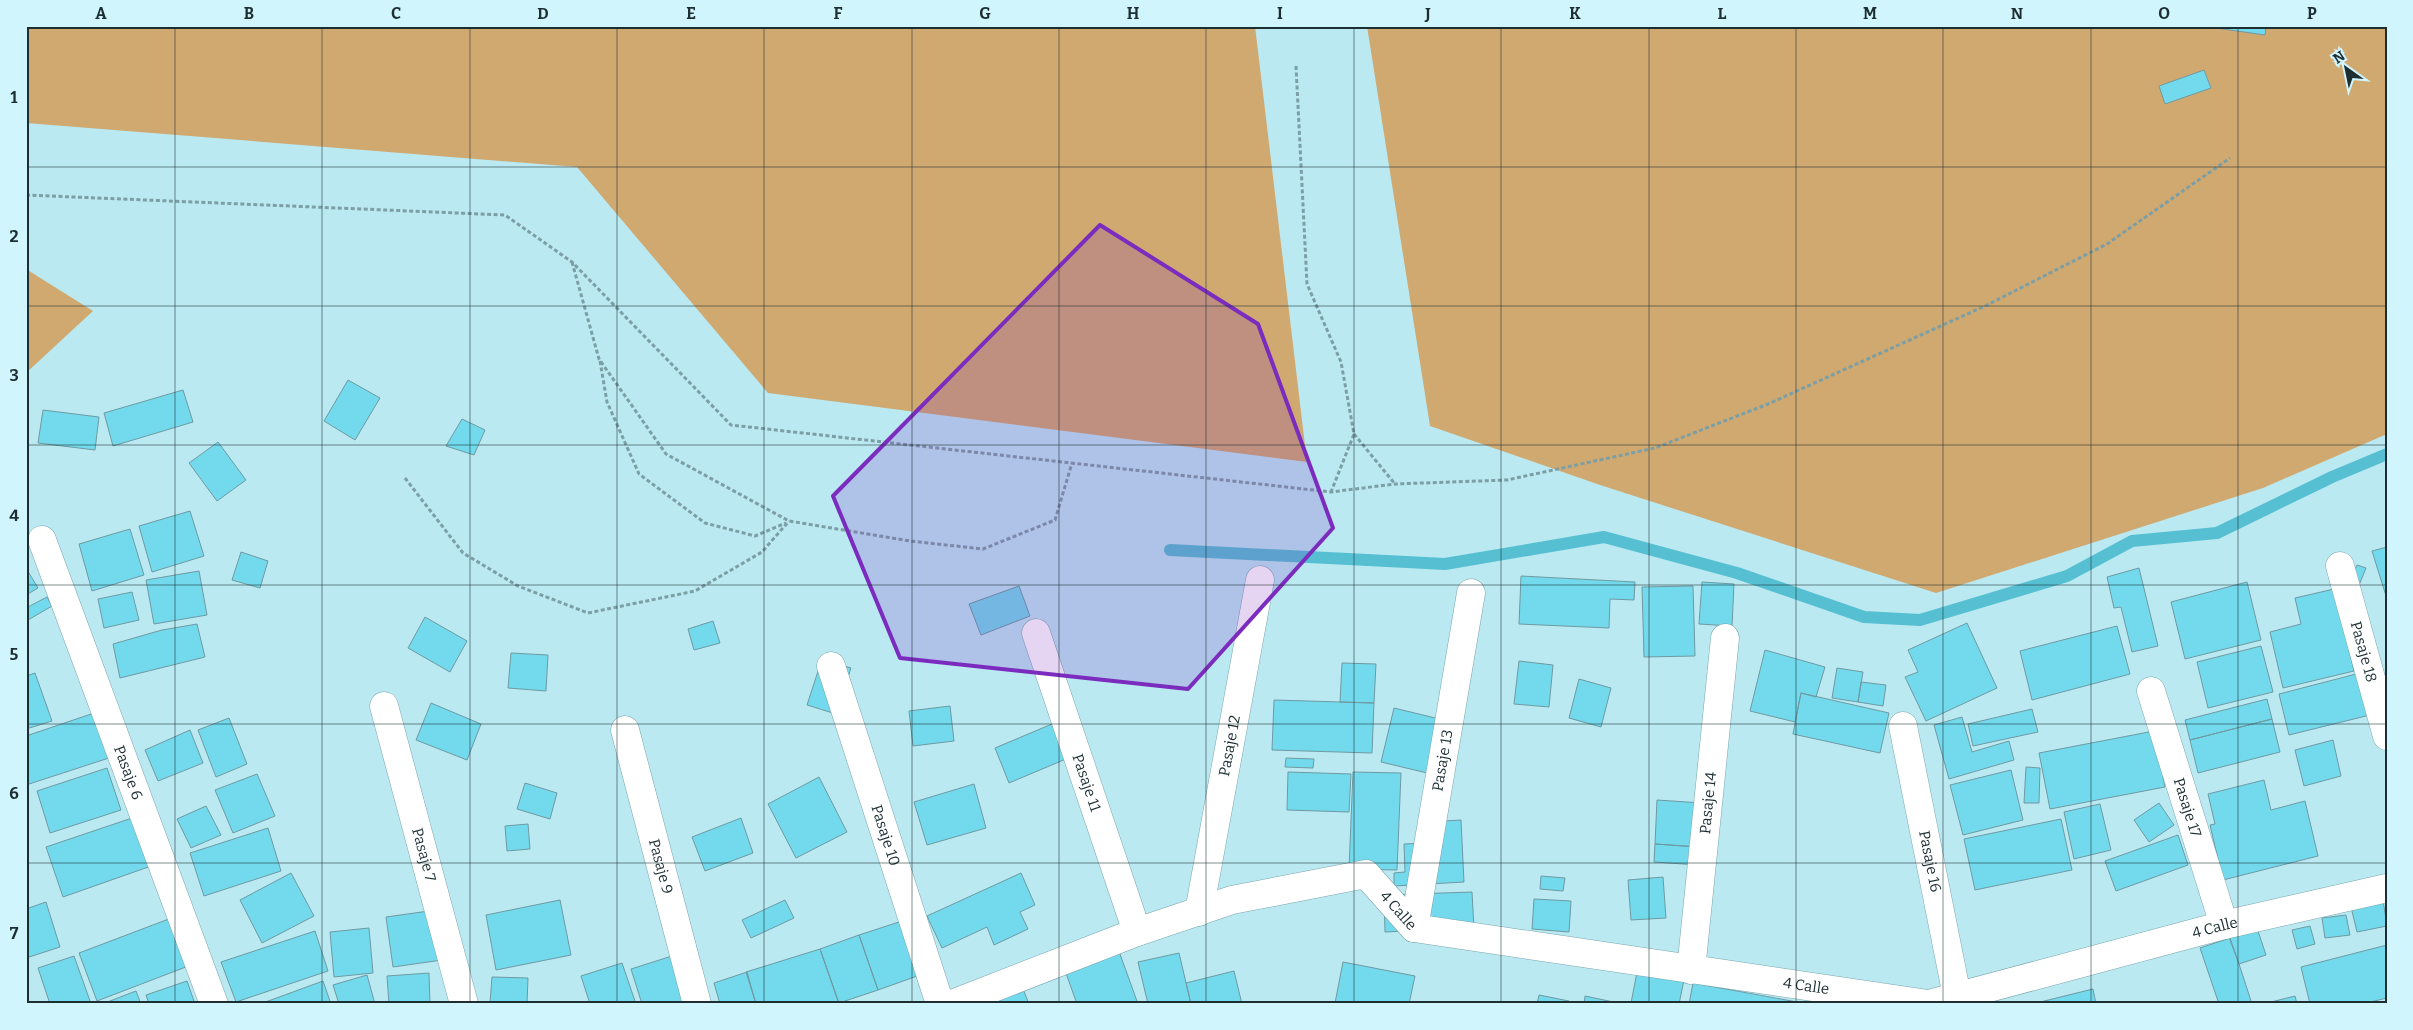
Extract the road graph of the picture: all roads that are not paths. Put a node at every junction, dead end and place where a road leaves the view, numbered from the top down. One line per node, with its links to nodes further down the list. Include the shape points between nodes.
1 (42, 540): 20 (street, Pasaje 6)
2 (2340, 566): 12 (street, Pasaje 18)
3 (1260, 580): 14 (street, Pasaje 12)
4 (1470, 593): 16 (street, Pasaje 13)
5 (1036, 633): 17 (street, Pasaje 11)
6 (1725, 638): 18 (street, Pasaje 14)
7 (831, 666): 23 (street, Pasaje 10)
8 (2151, 691): 15 (street, Pasaje 17)
9 (384, 706): 21 (street, Pasaje 7)
10 (1903, 726): 19 (street, Pasaje 16)
11 (625, 730): 22 (street, Pasaje 9)
12 (2387, 736)
13 (2387, 888): 15 (street, 4 Calle)
14 (1199, 912): 16 (street, 4 Calle, via 1232,900 1366,874); 17 (street, 4 Calle)
15 (2224, 925): 19 (street, 4 Calle)
16 (1414, 928): 18 (street, 4 Calle)
17 (1137, 932): 24 (street, 4 Calle)
18 (1691, 970): 25 (street, 4 Calle)
19 (1957, 996): 25 (street, 4 Calle)
20 (214, 1004)
21 (464, 1004)
22 (697, 1004)
23 (940, 1004)
24 (952, 1004)
25 (1929, 1004)

